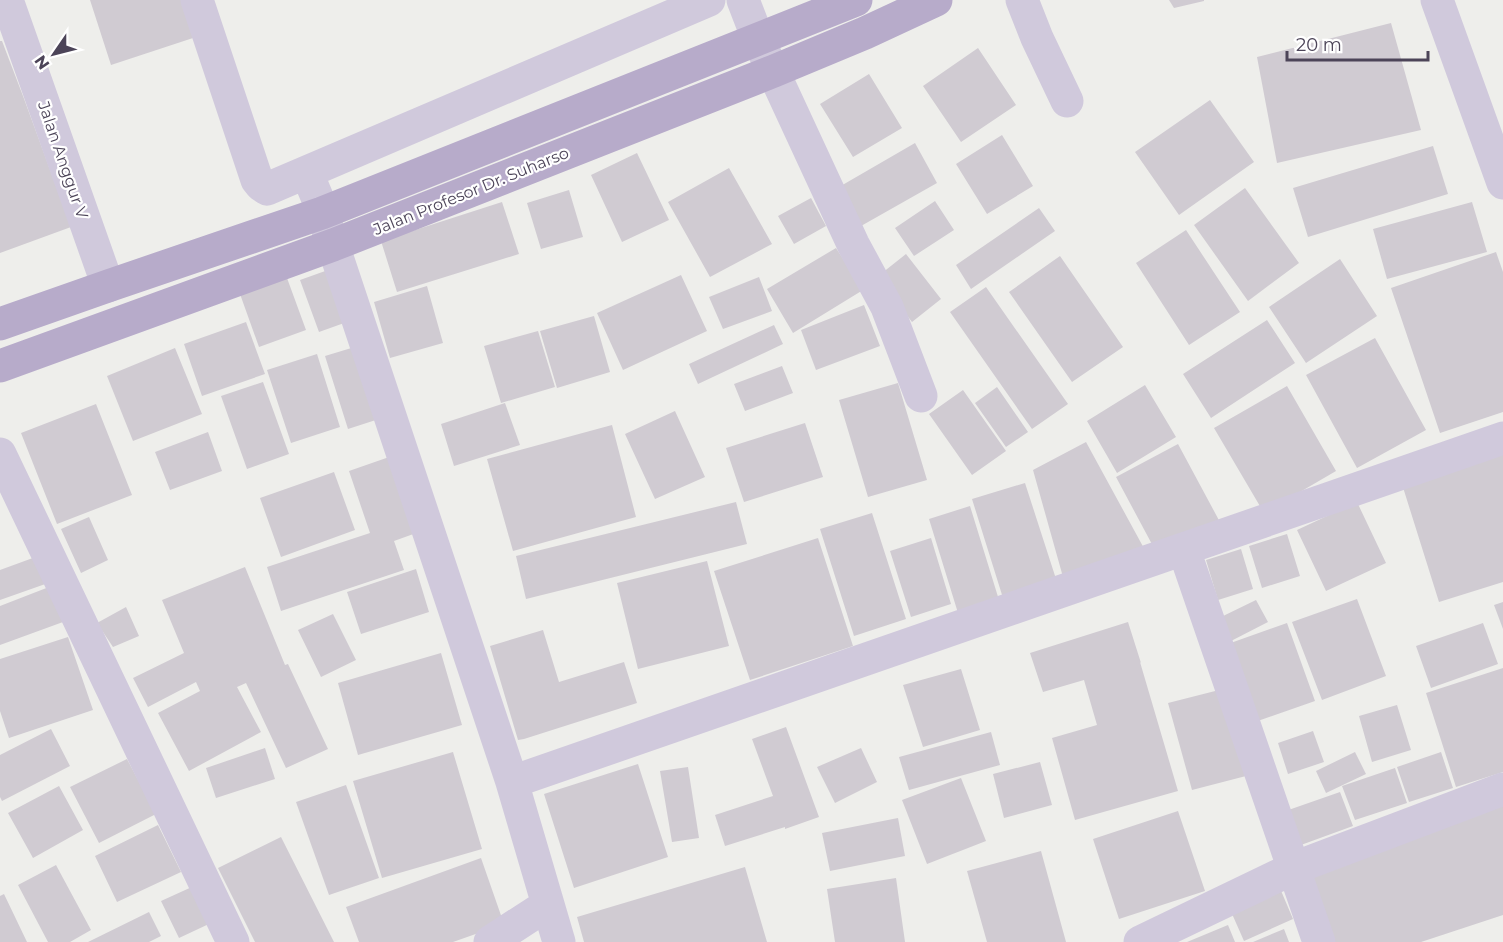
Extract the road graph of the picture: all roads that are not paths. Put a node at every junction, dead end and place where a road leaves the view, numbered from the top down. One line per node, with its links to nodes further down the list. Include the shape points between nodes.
1 (7, 0): 16 (street, Jalan Anggur V)
2 (197, 0): 12 (street, via 257,180 267,189)
3 (709, 0): 12 (street)
4 (743, 0): 9 (street)
5 (856, 0): 9 (main road, Jalan Profesor Dr. Suharso)
6 (936, 0): 10 (main road, Jalan Profesor Dr. Suharso)
7 (1022, 0): 11 (street)
8 (1437, 0): 13 (street)
9 (758, 39): 10 (street); 14 (main road, Jalan Profesor Dr. Suharso)
10 (774, 71): 15 (main road, Jalan Profesor Dr. Suharso); 19 (street, via 853,244 887,307)
11 (1067, 101)
12 (307, 173): 14 (street)
13 (1503, 183)
14 (322, 213): 15 (street); 16 (main road, Jalan Profesor Dr. Suharso)
15 (333, 245): 18 (main road, Jalan Profesor Dr. Suharso); 23 (street)
16 (108, 286): 17 (main road, Jalan Profesor Dr. Suharso)
17 (0, 324)
18 (0, 366)
19 (921, 396)
20 (1503, 438): 22 (street)
21 (0, 454): 27 (street)
22 (1184, 550): 23 (street); 25 (street)
23 (512, 782): 26 (street)
24 (1503, 789): 25 (street)
25 (1294, 868): 30 (street); 31 (street)
26 (548, 905): 28 (street); 29 (street)
27 (233, 942)
28 (490, 942)
29 (559, 942)
30 (1140, 942)
31 (1319, 942)

